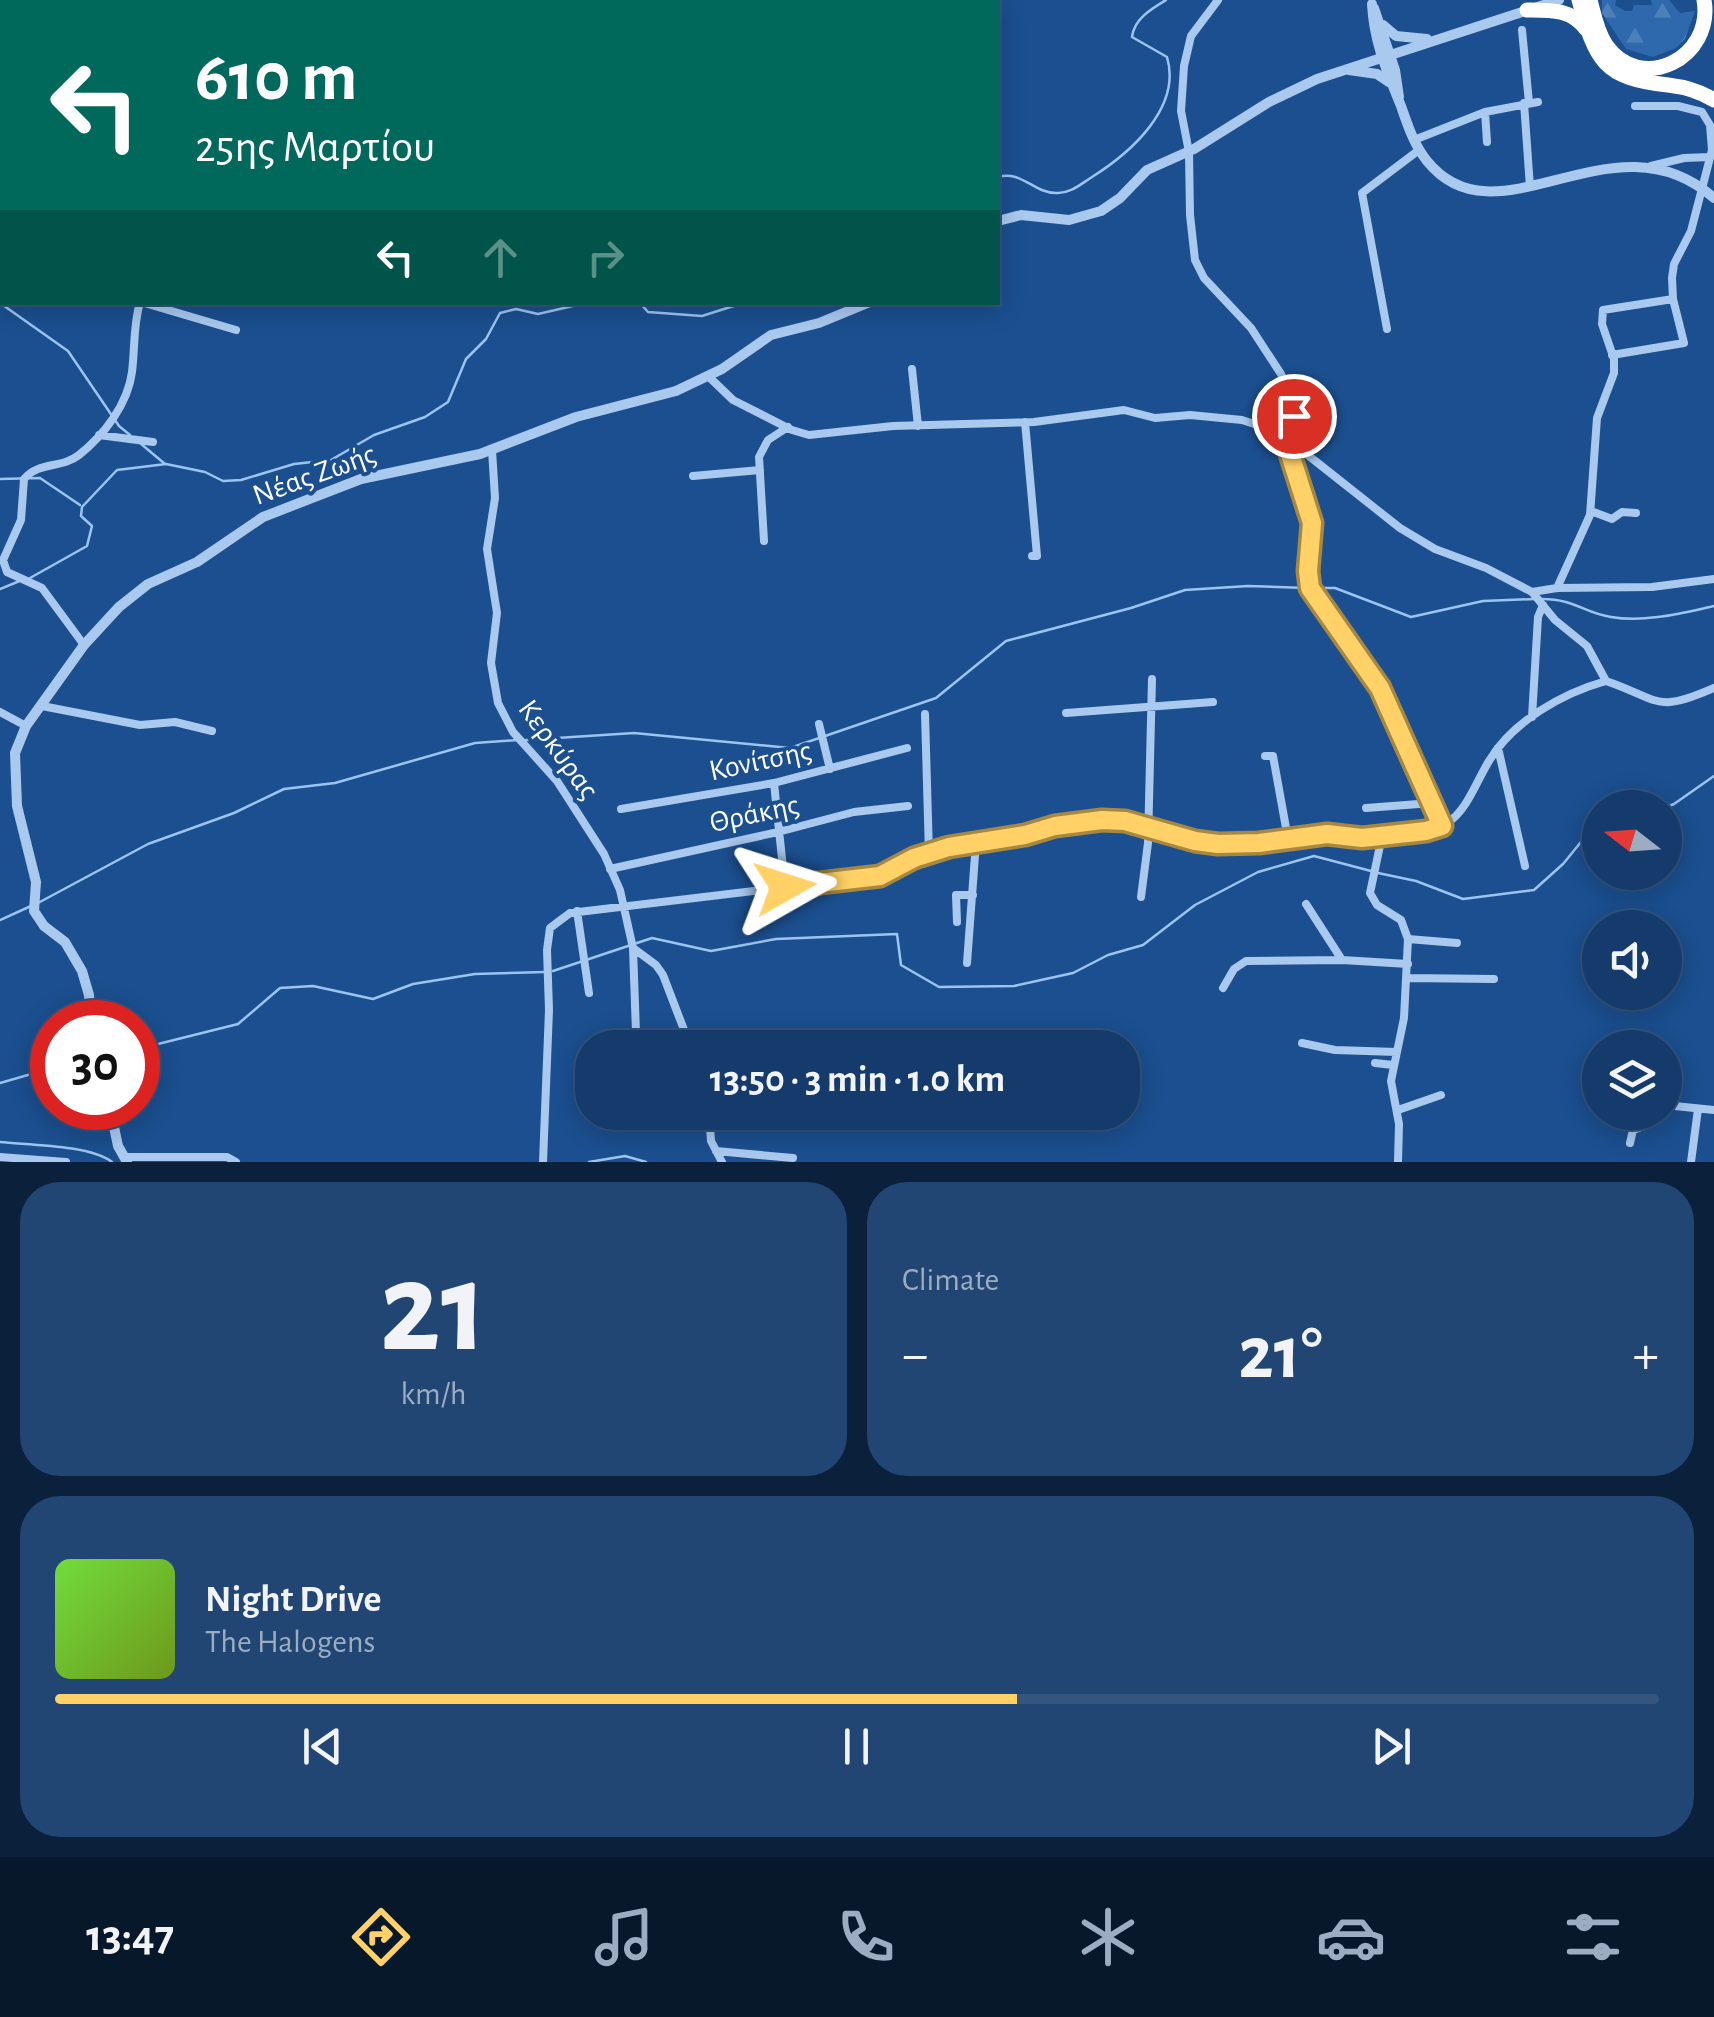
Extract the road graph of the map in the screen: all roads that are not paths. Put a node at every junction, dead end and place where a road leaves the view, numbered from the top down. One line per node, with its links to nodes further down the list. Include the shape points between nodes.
1 (1218, 0): 22 (street, via 1191,36 1184,66 1181,111)
2 (1559, 0): 7 (street)
3 (1579, 0): 10 (highway)
4 (1590, 0): 5 (highway, via 1606,46 1649,70 1675,64 1694,48 1705,22)
5 (1704, 0)
6 (1372, 2): 8 (street); 12 (street, via 1374,37)
7 (1527, 10): 10 (highway, via 1572,15); 11 (street)
8 (1381, 21): 11 (street, via 1396,36); 12 (street)
9 (1522, 30): 17 (street)
10 (1588, 33): 15 (highway, via 1618,74)
11 (1432, 40): 12 (street)
12 (1385, 56): 13 (street); 14 (street); 16 (street)
13 (1344, 70): 14 (street); 22 (street, via 1269,102)
14 (1389, 82): 16 (street)
15 (1714, 100)
16 (1400, 103): 21 (street)
17 (1530, 103): 19 (street); 26 (street)
18 (1635, 106): 23 (street, via 1702,112 1712,136)
19 (1485, 112): 20 (street); 21 (street)
20 (1487, 142)
21 (1417, 145): 26 (street, via 1438,173 1465,188); 33 (street, via 1362,193)
22 (1188, 152): 28 (street, via 1147,170 1100,211 1069,220 1021,215); 42 (street, via 1198,268 1281,374 1294,407)
23 (1710, 157): 24 (street); 25 (street)
24 (1651, 166): 25 (street); 26 (street, via 1602,168)
25 (1700, 186): 27 (street); 29 (street, via 1691,231 1674,264)
26 (1530, 187)
27 (1714, 198)
28 (1000, 220)
29 (1673, 299): 35 (street, via 1603,310); 35 (street, via 1682,345)
30 (140, 305): 41 (street, via 128,388)
31 (150, 305): 34 (street)
32 (863, 305): 37 (street, Νέας Ζωής, via 771,334)
33 (1386, 328)
34 (236, 330)
35 (1612, 354): 47 (street, via 1614,373 1597,418)
36 (912, 369): 39 (street)
37 (708, 376): 40 (street, via 733,400); 44 (street, Νέας Ζωής)
38 (1025, 422): 39 (street); 42 (street, via 1124,410 1155,418 1242,420); 50 (street)
39 (918, 426): 40 (street, via 820,435)
40 (788, 427): 45 (street, via 762,448)
41 (98, 435): 43 (street); 55 (street, via 69,462 37,467 24,479 21,520 3,563 7,572 45,592)
42 (1290, 439): 53 (street, via 1400,528); 74 (street, via 1312,523 1310,588 1380,688)
43 (153, 442)
44 (492, 450): 55 (street, Νέας Ζωής, via 360,479 258,520 197,562 140,589); 88 (street, Κερκύρας, via 488,549 498,703 584,820)
45 (760, 470): 46 (street); 49 (street)
46 (693, 476)
47 (1591, 511): 48 (street, via 1612,518); 52 (street)
48 (1636, 514)
49 (764, 541)
50 (1032, 556)
51 (1714, 580): 52 (street)
52 (1557, 588): 53 (street)
53 (1532, 592): 54 (street)
54 (1543, 605): 57 (street, via 1587,646); 65 (street)
55 (84, 645): 60 (street, Νέας Ζωής)
56 (1152, 679): 61 (street)
57 (1606, 681): 58 (street, via 1665,704); 65 (street)
58 (1714, 688)
59 (1213, 702): 61 (street)
60 (42, 706): 67 (street, Νέας Ζωής); 68 (street, via 140,726 176,722)
61 (1152, 707): 63 (street); 81 (street)
62 (0, 712): 67 (street)
63 (1066, 713)
64 (925, 714): 86 (street)
65 (1532, 717): 70 (street)
66 (819, 724): 72 (street)
67 (26, 726): 106 (street, Νέας Ζωής, via 15,753 15,796 35,874 34,911 65,942)
68 (212, 731)
69 (907, 748): 72 (street, Κονίτσης)
70 (1498, 748): 80 (street, via 1459,812); 87 (street)
71 (1265, 756): 77 (street, via 1273,756)
72 (830, 769): 73 (street, Κονίτσης)
73 (774, 783): 79 (street, Κονίτσης); 82 (street)
74 (1432, 803): 78 (street); 80 (street)
75 (908, 806): 82 (street, Θράκης)
76 (1296, 807): 77 (street)
77 (1284, 808): 84 (street)
78 (1366, 808)
79 (621, 809)
80 (1442, 826): 83 (street)
81 (1148, 827): 84 (street, via 1206,843); 85 (street, via 1102,820); 91 (street)
82 (778, 832): 88 (street, Θράκης); 89 (street)
83 (1382, 836): 84 (street); 96 (street, via 1370,893 1402,920)
84 (1288, 840)
85 (976, 842): 86 (street); 90 (street)
86 (928, 854): 89 (street, via 880,876)
87 (1525, 866)
88 (610, 869): 93 (street, Κερκύρας)
89 (785, 887): 93 (street)
90 (973, 895): 95 (street, via 956,895); 100 (street)
91 (1141, 897)
92 (1306, 904): 99 (street)
93 (624, 907): 94 (street); 98 (street, Κερκύρας)
94 (577, 911): 105 (street); 129 (street, via 558,920 548,937)
95 (957, 922)
96 (1408, 939): 97 (street); 101 (street)
97 (1457, 942)
98 (633, 948): 107 (street, Κερκύρας); 108 (street, via 664,976)
99 (1342, 960): 101 (street); 104 (street, via 1246,961)
100 (968, 963)
101 (1408, 964): 102 (street)
102 (1408, 978): 103 (street); 110 (street)
103 (1494, 979)
104 (1223, 988)
105 (589, 994)
106 (90, 1000)
107 (636, 1030)
108 (684, 1030)
109 (1302, 1043): 110 (street)
110 (1396, 1052): 112 (street)
111 (1376, 1063): 112 (street)
112 (1393, 1065): 116 (street)
113 (1442, 1095): 116 (street)
114 (1682, 1107): 115 (street)
115 (1698, 1109): 117 (street); 118 (street)
116 (1398, 1110): 131 (street)
117 (1713, 1110): 118 (street)
118 (1695, 1128): 132 (street)
119 (115, 1130): 126 (street)
120 (710, 1130): 123 (street)
121 (1633, 1130): 122 (street)
122 (1630, 1143)
123 (716, 1151): 125 (street); 130 (street)
124 (0, 1156): 127 (street)
125 (793, 1158)
126 (126, 1160): 128 (street)
127 (66, 1162)
128 (236, 1162)
129 (543, 1162)
130 (722, 1162)
131 (1398, 1162)
132 (1691, 1162)

